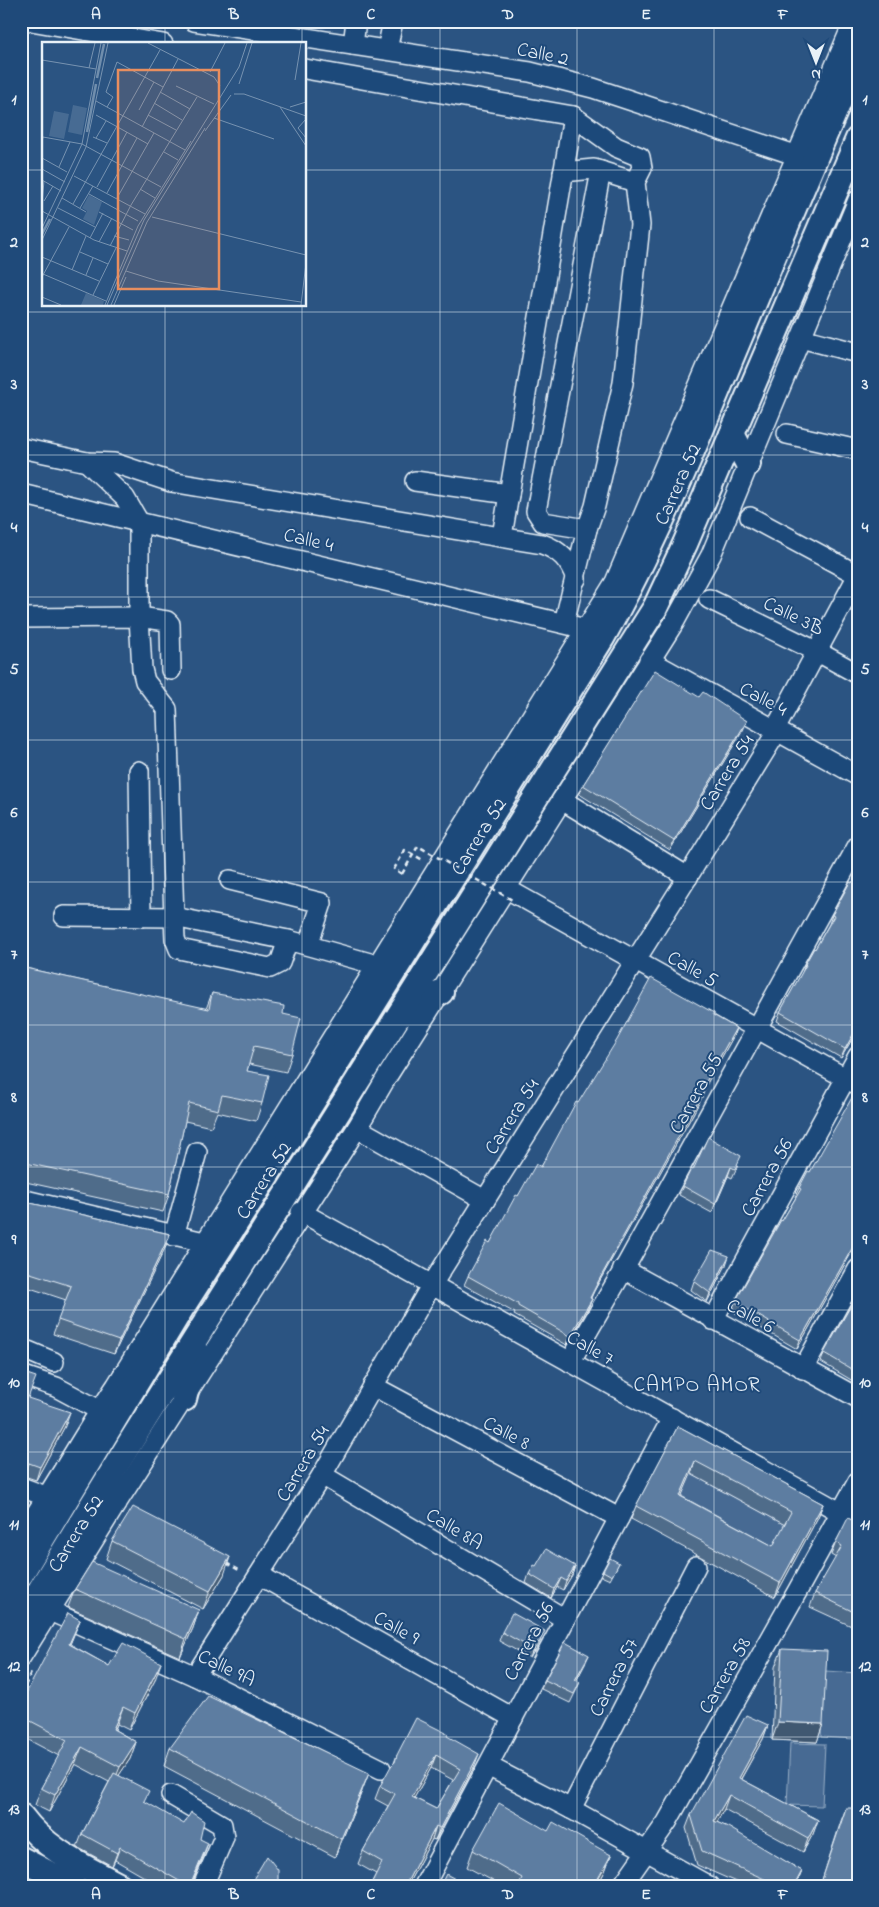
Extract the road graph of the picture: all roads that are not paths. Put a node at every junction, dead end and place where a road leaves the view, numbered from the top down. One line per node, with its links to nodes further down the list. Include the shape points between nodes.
1 (31, 21): 6 (street)
2 (194, 21): 8 (street, Calle 2)
3 (356, 21): 8 (street)
4 (393, 21): 9 (street)
5 (854, 21): 14 (street, Carrera 52)
6 (97, 38): 7 (street)
7 (141, 42)
8 (353, 45): 9 (street, Calle 2)
9 (387, 50): 14 (street, Calle 2, via 530,72 593,88)
10 (858, 58): 14 (main road, Carrera 52)
11 (306, 69): 12 (street)
12 (573, 116): 16 (street); 17 (street, via 616,147 640,157 642,168)
13 (858, 139): 22 (main road, Carrera 52)
14 (804, 158): 21 (main road, Carrera 52)
15 (601, 171): 16 (street); 17 (street); 33 (street, via 536,511 543,522)
16 (563, 172): 30 (street)
17 (635, 182): 33 (street, via 640,226 623,383)
18 (858, 200): 19 (street, Carrera 52)
19 (801, 338): 20 (street); 27 (street, Carrera 52)
20 (858, 353)
21 (701, 406): 42 (street, Carrera 52, via 615,582); 70 (main road, Carrera 52, via 630,589)
22 (732, 434): 27 (main road); 63 (main road, Carrera 52, via 655,608)
23 (787, 434): 25 (street)
24 (21, 448): 26 (street)
25 (858, 450)
26 (87, 462): 32 (street, via 125,498); 34 (street, via 114,463 171,482)
27 (748, 464): 44 (street, Carrera 52, via 711,555 675,621)
28 (415, 481): 30 (street)
29 (21, 494): 32 (street, Calle 4)
30 (509, 494): 34 (street)
31 (750, 518): 36 (street)
32 (139, 522): 39 (street); 41 (street, Calle 4)
33 (586, 535): 35 (street); 37 (street)
34 (502, 536): 35 (street)
35 (548, 546): 37 (street, via 567,558)
36 (858, 575): 43 (street, Carrera 54)
37 (576, 579): 41 (street)
38 (709, 599): 43 (street, Calle 3B)
39 (139, 616): 40 (street); 45 (street, via 170,624); 57 (street, via 142,669 167,710)
40 (21, 618)
41 (564, 623): 42 (street, Calle 4)
42 (586, 629): 61 (street, Carrera 52)
43 (818, 652): 46 (street, Calle 3B); 47 (street, Carrera 54)
44 (649, 660): 47 (street, Calle 4); 50 (street, Carrera 52)
45 (171, 670)
46 (858, 674)
47 (776, 730): 49 (street, Calle 4); 52 (street, Carrera 54)
48 (139, 771): 56 (street)
49 (858, 776)
50 (562, 800): 52 (street); 54 (street, Carrera 52)
51 (858, 845): 64 (street, Carrera 55)
52 (688, 877): 60 (street, Carrera 54)
53 (230, 880): 59 (street, via 322,904)
54 (509, 895): 60 (street, Calle 5); 62 (street, Carrera 52)
55 (64, 916): 56 (street)
56 (141, 917): 57 (street)
57 (174, 917): 58 (street); 58 (street, via 179,949 270,968 280,963)
58 (288, 940): 59 (street)
59 (308, 945): 61 (street)
60 (635, 961): 64 (street, Calle 5); 72 (street, Carrera 54)
61 (377, 965): 68 (street, Carrera 52)
62 (441, 992): 63 (main road); 67 (street, Carrera 52)
63 (399, 1016): 81 (main road, Carrera 52)
64 (755, 1029): 66 (street, Calle 5); 76 (street, Carrera 55)
65 (858, 1056): 66 (street, Carrera 56)
66 (852, 1081): 80 (street, Carrera 56)
67 (357, 1128): 72 (street); 73 (street, Carrera 52)
68 (269, 1139): 70 (main road); 75 (street, Carrera 52)
69 (196, 1152): 74 (street)
70 (275, 1162): 79 (main road, Carrera 52)
71 (21, 1199): 74 (street)
72 (485, 1200): 78 (street, Carrera 54)
73 (302, 1212): 78 (street, Calle 7); 90 (street, Carrera 52)
74 (174, 1236): 75 (street)
75 (204, 1242): 87 (street, Carrera 52)
76 (623, 1269): 80 (street, Calle 6); 84 (street, Carrera 55)
77 (858, 1269): 85 (street)
78 (433, 1285): 84 (street, Calle 7); 88 (street, Carrera 54)
79 (181, 1309): 87 (main road); 91 (main road, Carrera 52)
80 (713, 1320): 85 (street, Calle 6)
81 (202, 1329): 90 (main road); 106 (main road, Carrera 52)
82 (21, 1357): 83 (street, via 28,1351)
83 (54, 1362)
84 (570, 1362): 92 (street, Calle 7)
85 (803, 1369): 89 (street, Calle 6)
86 (21, 1375): 91 (street, via 56,1387)
87 (116, 1386): 91 (street, Carrera 52)
88 (373, 1386): 93 (street, Carrera 54); 98 (street, Calle 8)
89 (858, 1398)
90 (184, 1399): 104 (street, Carrera 52)
91 (107, 1416): 96 (street, Carrera 52); 102 (main road, Carrera 52)
92 (672, 1418): 97 (street, Calle 7); 98 (street, Carrera 56)
93 (322, 1475): 103 (street, Carrera 54); 105 (street, Calle 8A)
94 (858, 1481): 97 (street, Carrera 58)
95 (21, 1487): 96 (street)
96 (48, 1497): 100 (street, Carrera 52)
97 (840, 1512): 99 (street, Calle 7); 115 (street, Carrera 58, via 667,1822)
98 (619, 1518): 105 (street, Carrera 56)
99 (858, 1522)
100 (21, 1536)
101 (696, 1566): 113 (street, Carrera 57)
102 (21, 1574)
103 (258, 1576): 108 (street, Carrera 54); 109 (street, Calle 9)
104 (50, 1611): 107 (street, Carrera 52); 108 (street, Calle 9A)
105 (565, 1619): 109 (street, Carrera 56)
106 (21, 1621)
107 (21, 1657)
108 (195, 1676): 111 (street, Calle 9A)
109 (513, 1718): 110 (street, Carrera 56)
110 (488, 1766): 113 (street); 120 (street, Carrera 56)
111 (381, 1768)
112 (171, 1795): 119 (street, via 222,1825 224,1837)
113 (571, 1809): 115 (street)
114 (21, 1816): 118 (main road, via 50,1847)
115 (646, 1850): 121 (street, Carrera 58); 122 (street)
116 (21, 1860): 117 (main road)
117 (73, 1886)
118 (120, 1886)
119 (203, 1886)
120 (424, 1886)
121 (622, 1886)
122 (709, 1886)

